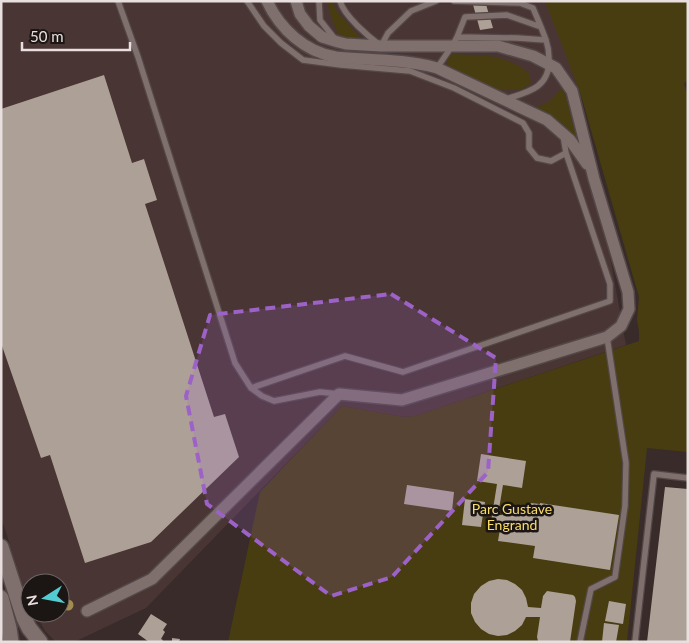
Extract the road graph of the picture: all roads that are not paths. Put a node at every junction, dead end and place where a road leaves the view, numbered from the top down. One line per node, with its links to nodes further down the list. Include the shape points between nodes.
1 (118, 1): 23 (lane, via 235,363)
2 (247, 1): 20 (lane, via 281,44 303,60 416,73 523,123 529,133 529,148 537,158 551,161)
3 (267, 1): 11 (street, via 274,16)
4 (274, 1): 11 (street)
5 (296, 1): 13 (street, via 303,20 309,26 322,37)
6 (319, 1): 13 (lane, via 320,20)
7 (340, 1): 15 (lane, via 348,16)
8 (436, 1): 15 (lane, via 411,11)
9 (454, 1): 10 (lane, via 520,2 534,8)
10 (541, 27): 12 (lane); 14 (lane, via 507,15 465,17)
11 (290, 34): 17 (street, via 328,56 406,62)
12 (546, 40): 14 (lane, via 517,38); 16 (lane)
13 (338, 42): 15 (street)
14 (454, 42): 15 (street); 16 (street, via 498,46 533,56); 17 (lane)
15 (381, 46)
16 (549, 65): 18 (lane, via 542,84); 21 (street, via 556,68 572,91)
17 (437, 68): 18 (street)
18 (504, 100): 19 (street, via 547,120)
19 (563, 133): 20 (lane); 21 (street, via 585,160)
20 (566, 153): 23 (lane, via 610,284 610,301 403,372 345,356)
21 (594, 180): 22 (street, via 628,292 629,309 621,326)
22 (607, 337): 24 (street, via 402,400); 32 (lane, via 626,463 625,506 615,577 591,589)
23 (251, 388): 24 (lane, via 274,402 320,392)
24 (339, 394): 28 (street, via 152,579)
25 (688, 478): 33 (lane, via 654,474)
26 (1, 547): 29 (street)
27 (1, 598): 30 (street)
28 (87, 611)
29 (30, 635): 31 (street)
30 (11, 641)
31 (40, 642)
32 (580, 642)
33 (635, 642)

